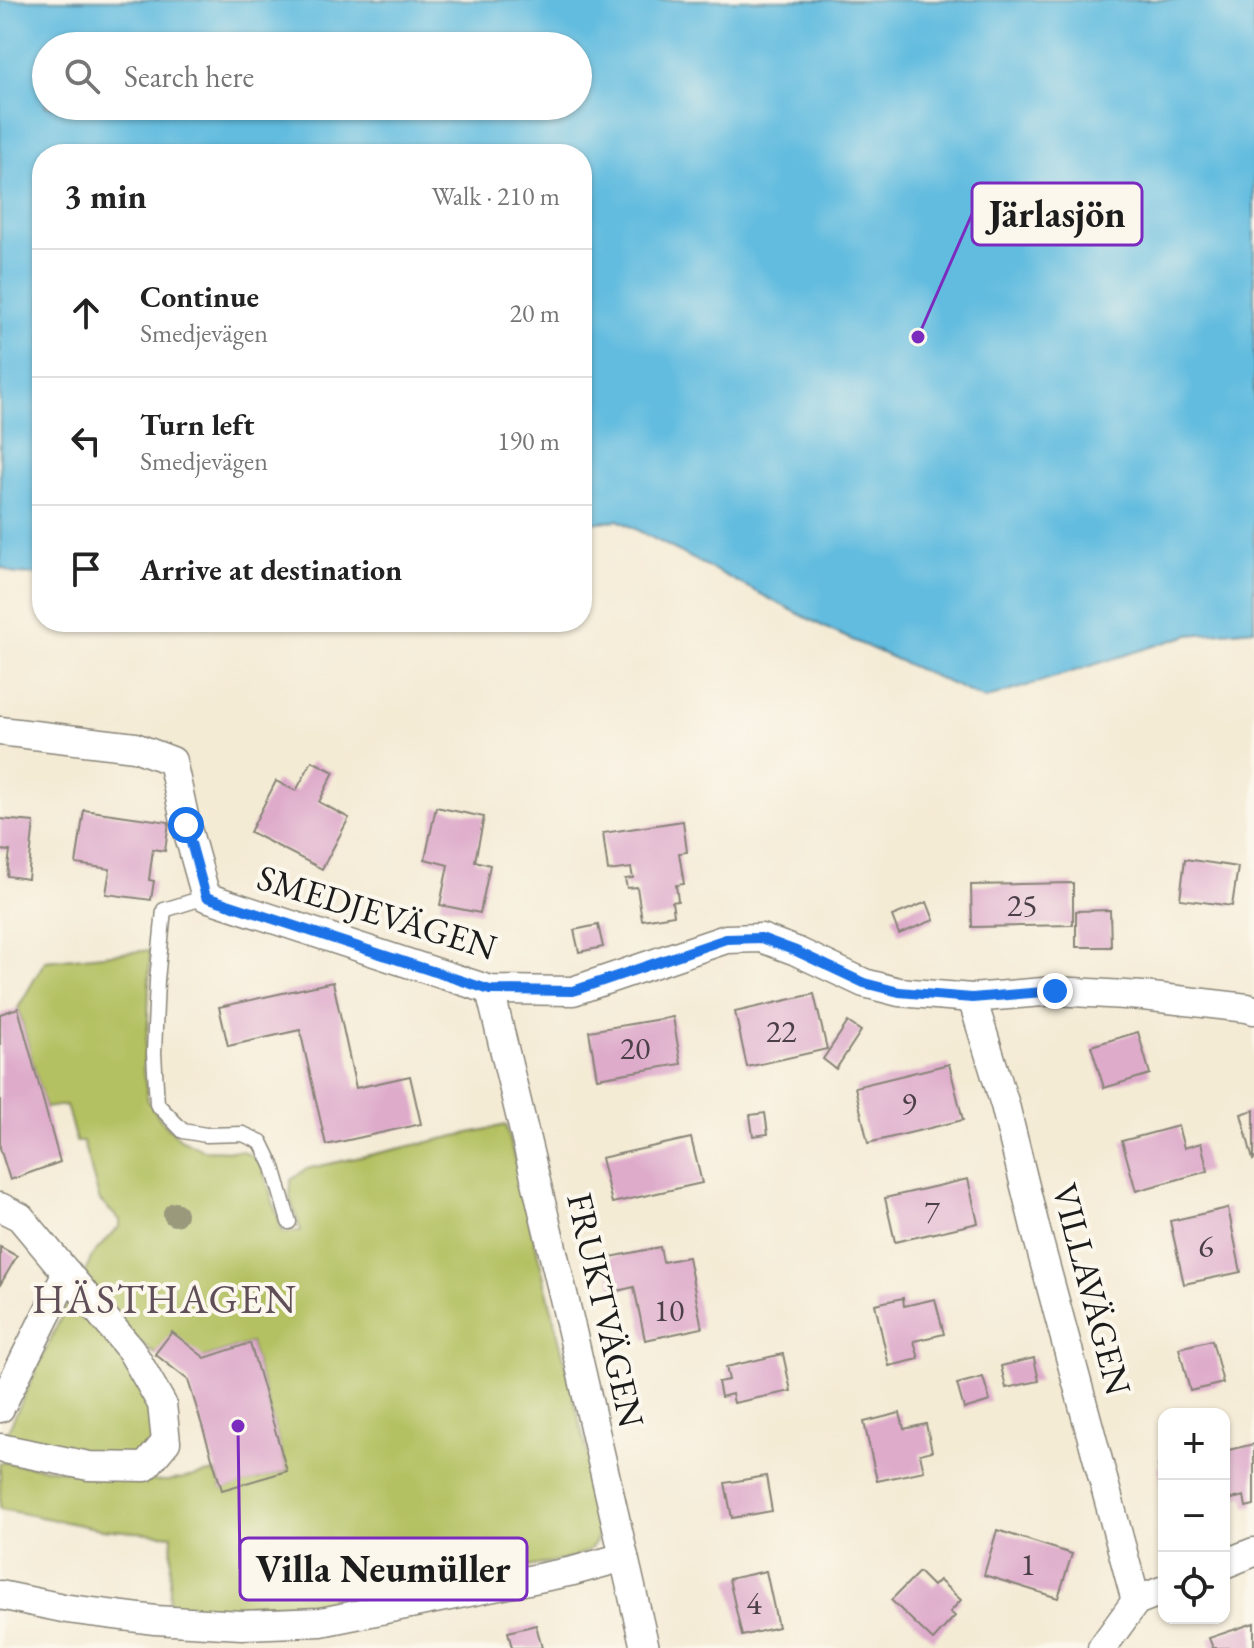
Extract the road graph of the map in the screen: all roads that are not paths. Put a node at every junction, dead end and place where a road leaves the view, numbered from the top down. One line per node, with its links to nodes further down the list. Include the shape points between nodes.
1 (0, 731): 2 (street, SMEDJEVÄGEN, via 135,747 172,761)
2 (206, 897): 3 (street, SMEDJEVÄGEN); 7 (lane, via 164,910 154,1053 157,1104 183,1131 243,1134 261,1142)
3 (490, 990): 4 (street, SMEDJEVÄGEN, via 573,991 726,939 761,938 864,983 899,992); 12 (street, FRUKTVÄGEN)
4 (972, 998): 5 (street, SMEDJEVÄGEN, via 1055,991); 16 (street, VILLAVÄGEN)
5 (1254, 1010)
6 (0, 1207): 8 (street, via 20,1217)
7 (289, 1222)
8 (67, 1273): 9 (street); 10 (street, via 131,1350 162,1404 166,1442 145,1467 89,1466)
9 (0, 1408)
10 (0, 1448)
11 (1254, 1552): 13 (street)
12 (624, 1557): 15 (street, via 321,1622 155,1620); 17 (street, FRUKTVÄGEN)
13 (1230, 1562)
14 (1158, 1592): 16 (street)
15 (0, 1595)
16 (1136, 1601): 18 (street)
17 (645, 1648)
18 (1102, 1648)

